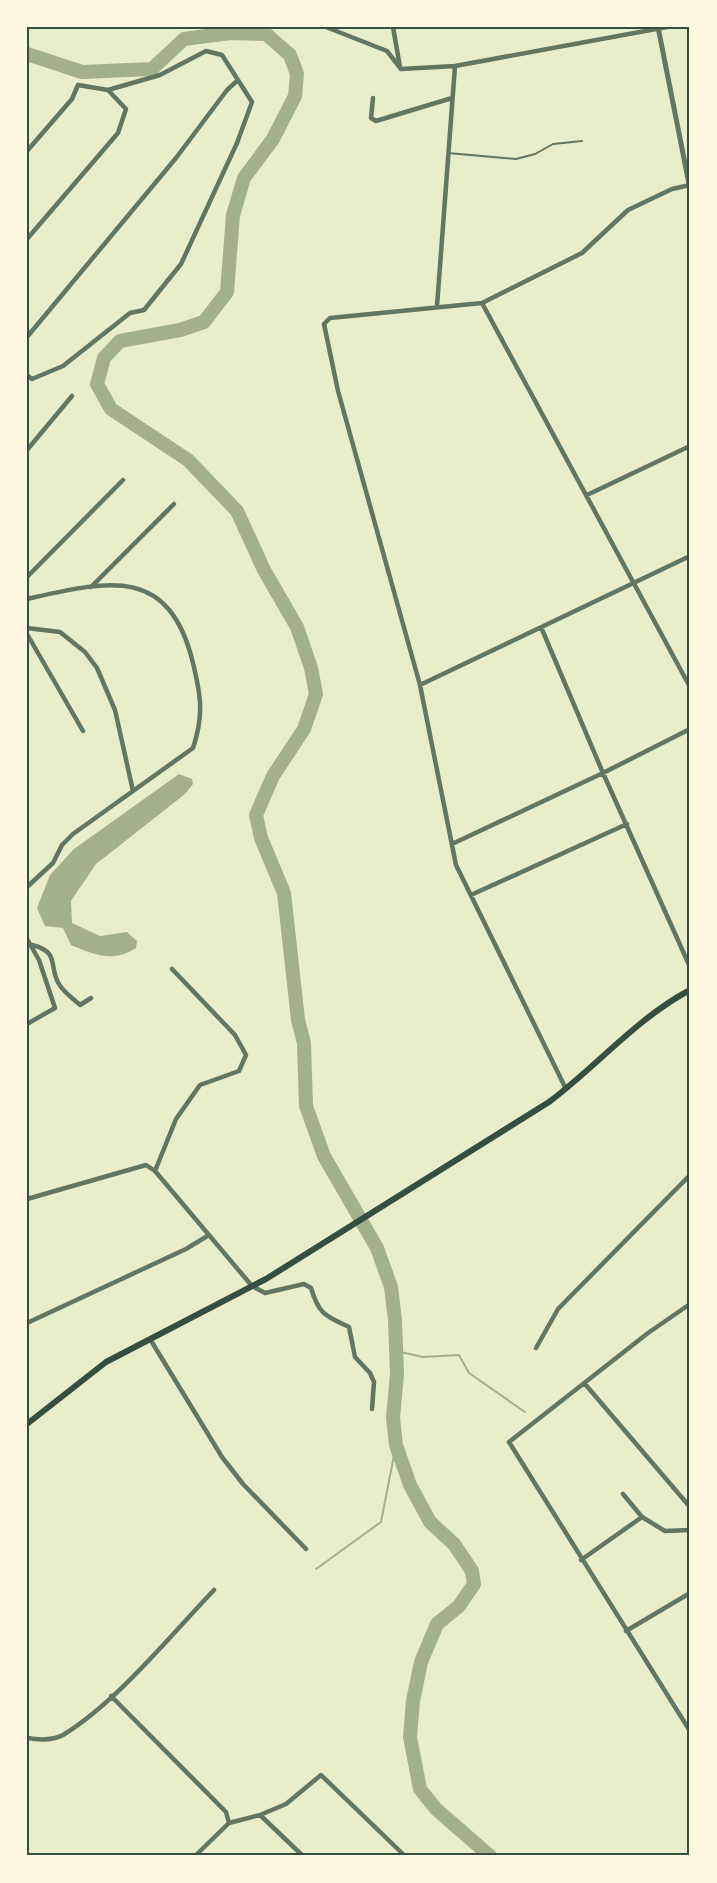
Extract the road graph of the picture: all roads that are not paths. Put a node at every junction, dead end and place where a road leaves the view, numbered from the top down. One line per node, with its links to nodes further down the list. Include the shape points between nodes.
1 (326, 27): 6 (street, via 387,51)
2 (393, 27): 6 (street)
3 (667, 27): 4 (street)
4 (658, 28): 5 (street); 14 (street)
5 (455, 66): 6 (street); 10 (street)
6 (401, 69)
7 (238, 80): 8 (street, via 222,55 206,51 160,75); 18 (street); 19 (street, via 252,102 181,264 144,310 130,314 63,366 32,379)
8 (108, 90): 12 (street, via 78,85 72,99); 15 (street, via 126,109 118,132)
9 (373, 98): 10 (street, via 370,118 375,122)
10 (452, 98): 13 (street)
11 (582, 141): 13 (lane, via 553,144 516,159)
12 (27, 152)
13 (448, 153): 17 (street)
14 (689, 186): 16 (street, via 672,189 628,210 582,253)
15 (27, 239)
16 (482, 303): 17 (street); 24 (street)
17 (437, 306): 34 (street, via 330,318 324,324 338,391)
18 (27, 337)
19 (27, 375)
20 (72, 396): 22 (street)
21 (690, 446): 24 (street)
22 (27, 450)
23 (123, 480): 27 (street)
24 (587, 495): 28 (street)
25 (174, 504): 29 (street)
26 (690, 556): 28 (street)
27 (27, 577)
28 (635, 582): 31 (street); 35 (street)
29 (91, 587): 30 (street); 39 (street, via 111,584 134,588 162,600 183,631 202,700 200,728 193,748)
30 (27, 599)
31 (541, 627): 34 (street); 38 (street)
32 (27, 628): 39 (street, via 60,632 85,652 97,668 115,710)
33 (27, 634): 37 (street)
34 (420, 684): 41 (street)
35 (690, 687)
36 (690, 729): 38 (street)
37 (83, 731)
38 (603, 773): 40 (street); 41 (street)
39 (133, 790): 42 (street, via 73,834 53,863)
40 (627, 824): 43 (street); 46 (street)
41 (452, 843): 43 (street, via 456,865)
42 (27, 887)
43 (471, 895): 51 (street)
44 (27, 939): 45 (street)
45 (32, 945): 49 (street, via 50,955 63,990 80,1005); 50 (street, via 55,1008)
46 (690, 967)
47 (172, 969): 52 (street, via 235,1035 246,1055 239,1071 200,1084 176,1119)
48 (690, 990): 51 (main road, via 648,1017)
49 (91, 998)
50 (27, 1024)
51 (566, 1089): 56 (main road, via 491,1140)
52 (155, 1171): 54 (street, via 146,1165); 55 (street)
53 (690, 1175): 60 (street, via 558,1309)
54 (27, 1198)
55 (209, 1234): 56 (street); 58 (street, via 186,1249)
56 (252, 1286): 59 (main road); 62 (street, via 265,1293 304,1284 311,1288 316,1305 325,1316 349,1327 355,1356 374,1382)
57 (690, 1304): 61 (street)
58 (27, 1323)
59 (150, 1338): 63 (main road, via 106,1362); 68 (street, via 222,1458)
60 (536, 1348)
61 (585, 1384): 65 (street); 69 (street, via 509,1442)
62 (372, 1409)
63 (27, 1424)
64 (623, 1494): 66 (street)
65 (690, 1507)
66 (642, 1518): 67 (street, via 665,1531); 69 (street)
67 (690, 1530)
68 (306, 1549)
69 (582, 1560): 72 (street)
70 (214, 1590): 73 (street)
71 (690, 1593): 72 (street)
72 (626, 1631): 74 (street)
73 (111, 1696): 75 (street, via 62,1736 42,1741); 77 (street, via 226,1812)
74 (690, 1731)
75 (27, 1738)
76 (260, 1815): 77 (street); 79 (street); 80 (street, via 286,1804 321,1775)
77 (228, 1823): 78 (street)
78 (198, 1855)
79 (303, 1856)
80 (405, 1856)

